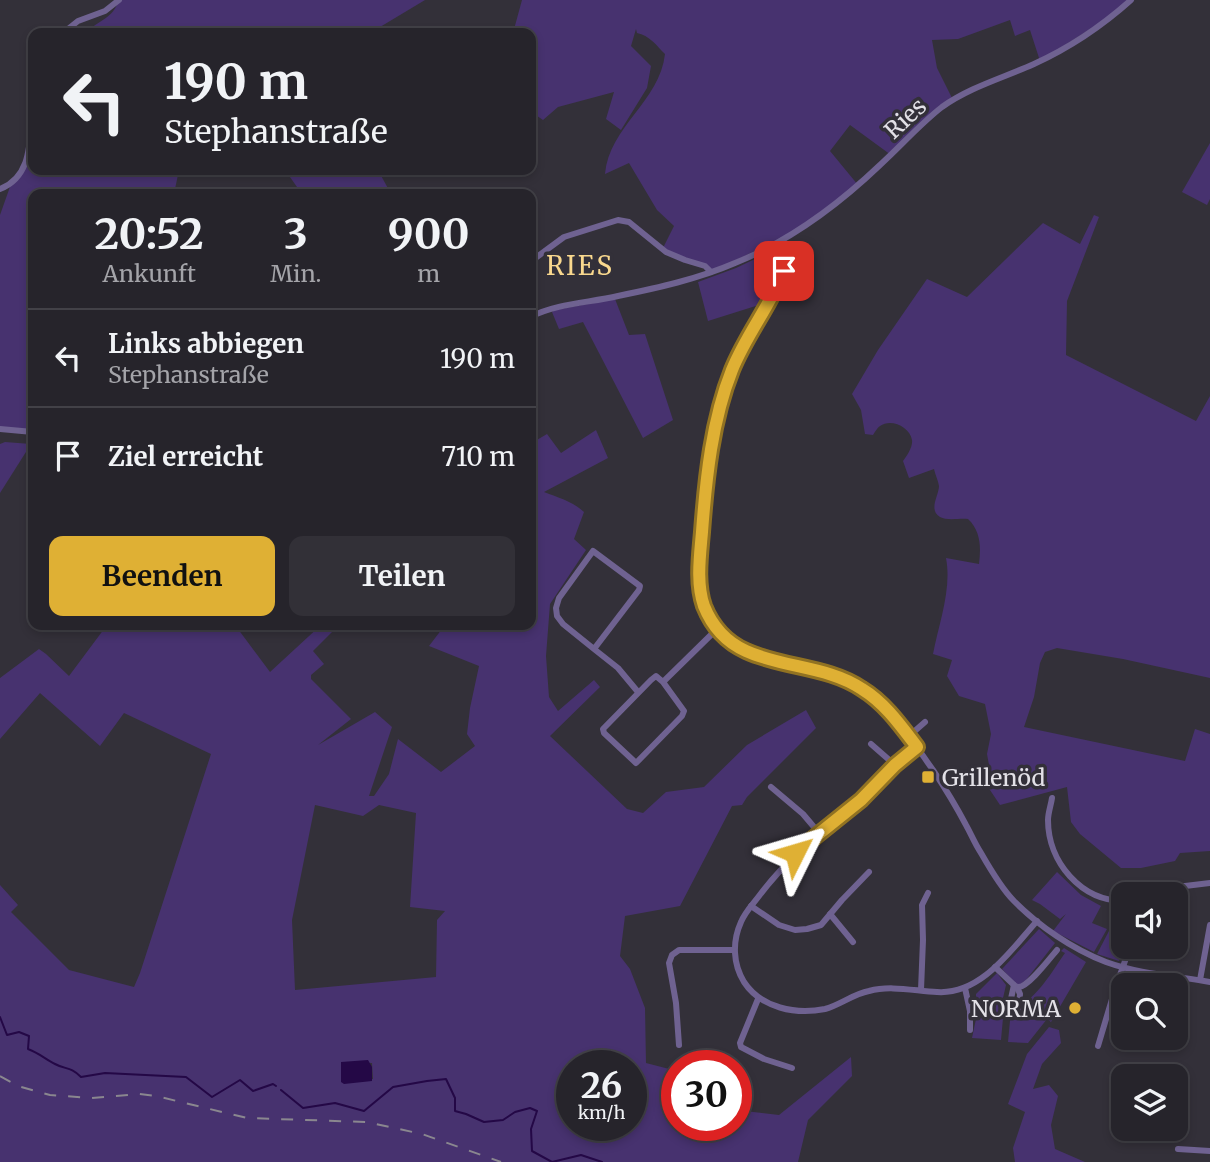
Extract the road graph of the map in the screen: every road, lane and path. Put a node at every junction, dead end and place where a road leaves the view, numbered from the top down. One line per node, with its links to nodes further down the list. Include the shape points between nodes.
1 (118, 0): 3 (street)
2 (1131, 0): 6 (street, Ries, via 1074,44 942,108 828,211)
3 (69, 28)
4 (28, 152): 5 (street, via 16,180)
5 (0, 189)
6 (783, 240): 8 (street, Ries); 12 (street, via 784,271 733,368 709,466 700,587)
7 (536, 258): 8 (street, via 564,237 618,220 629,222 666,252)
8 (711, 272): 9 (street, Ries)
9 (536, 315)
10 (0, 429): 11 (street)
11 (28, 432)
12 (717, 629): 14 (street); 17 (street, via 747,652 862,688)
13 (594, 649): 13 (street, via 640,586 593,551 556,608 563,624); 15 (street)
14 (663, 682): 15 (street, via 656,676); 15 (street, via 684,711 636,764 603,729)
15 (638, 692)
16 (925, 722): 17 (street)
17 (909, 736): 19 (street)
18 (871, 744): 20 (street)
19 (917, 747): 20 (street); 31 (street, via 1012,900)
20 (895, 765): 23 (street)
21 (771, 787): 23 (street)
22 (1052, 798): 28 (street, via 1050,839 1067,875 1080,887)
23 (819, 833): 29 (street, via 795,853)
24 (869, 872): 30 (street)
25 (1210, 883): 26 (street)
26 (1188, 886)
27 (928, 893): 43 (street, via 922,905)
28 (1111, 898)
29 (751, 906): 30 (street, via 795,930 821,925); 34 (street, via 741,920)
30 (830, 914): 33 (street)
31 (1037, 921): 37 (street, via 1082,951); 38 (street)
32 (1210, 925): 39 (street)
33 (853, 942)
34 (734, 950): 44 (street, via 740,974); 48 (street, via 679,950 672,955)
35 (1057, 950): 41 (street, via 1030,980)
36 (1125, 959): 37 (street)
37 (1122, 966): 39 (street); 49 (street)
38 (995, 967): 41 (street); 42 (street)
39 (1200, 980): 40 (street)
40 (1210, 982)
41 (1016, 986): 45 (street); 46 (street)
42 (965, 988): 43 (street); 47 (street)
43 (921, 990): 44 (street, via 869,991 826,1009 801,1012)
44 (758, 999): 50 (street, via 741,1047)
45 (1019, 1007)
46 (1007, 1017)
47 (970, 1030)
48 (678, 1045)
49 (1098, 1046)
50 (792, 1068)
51 (1178, 1149): 52 (street)
52 (1210, 1151)

